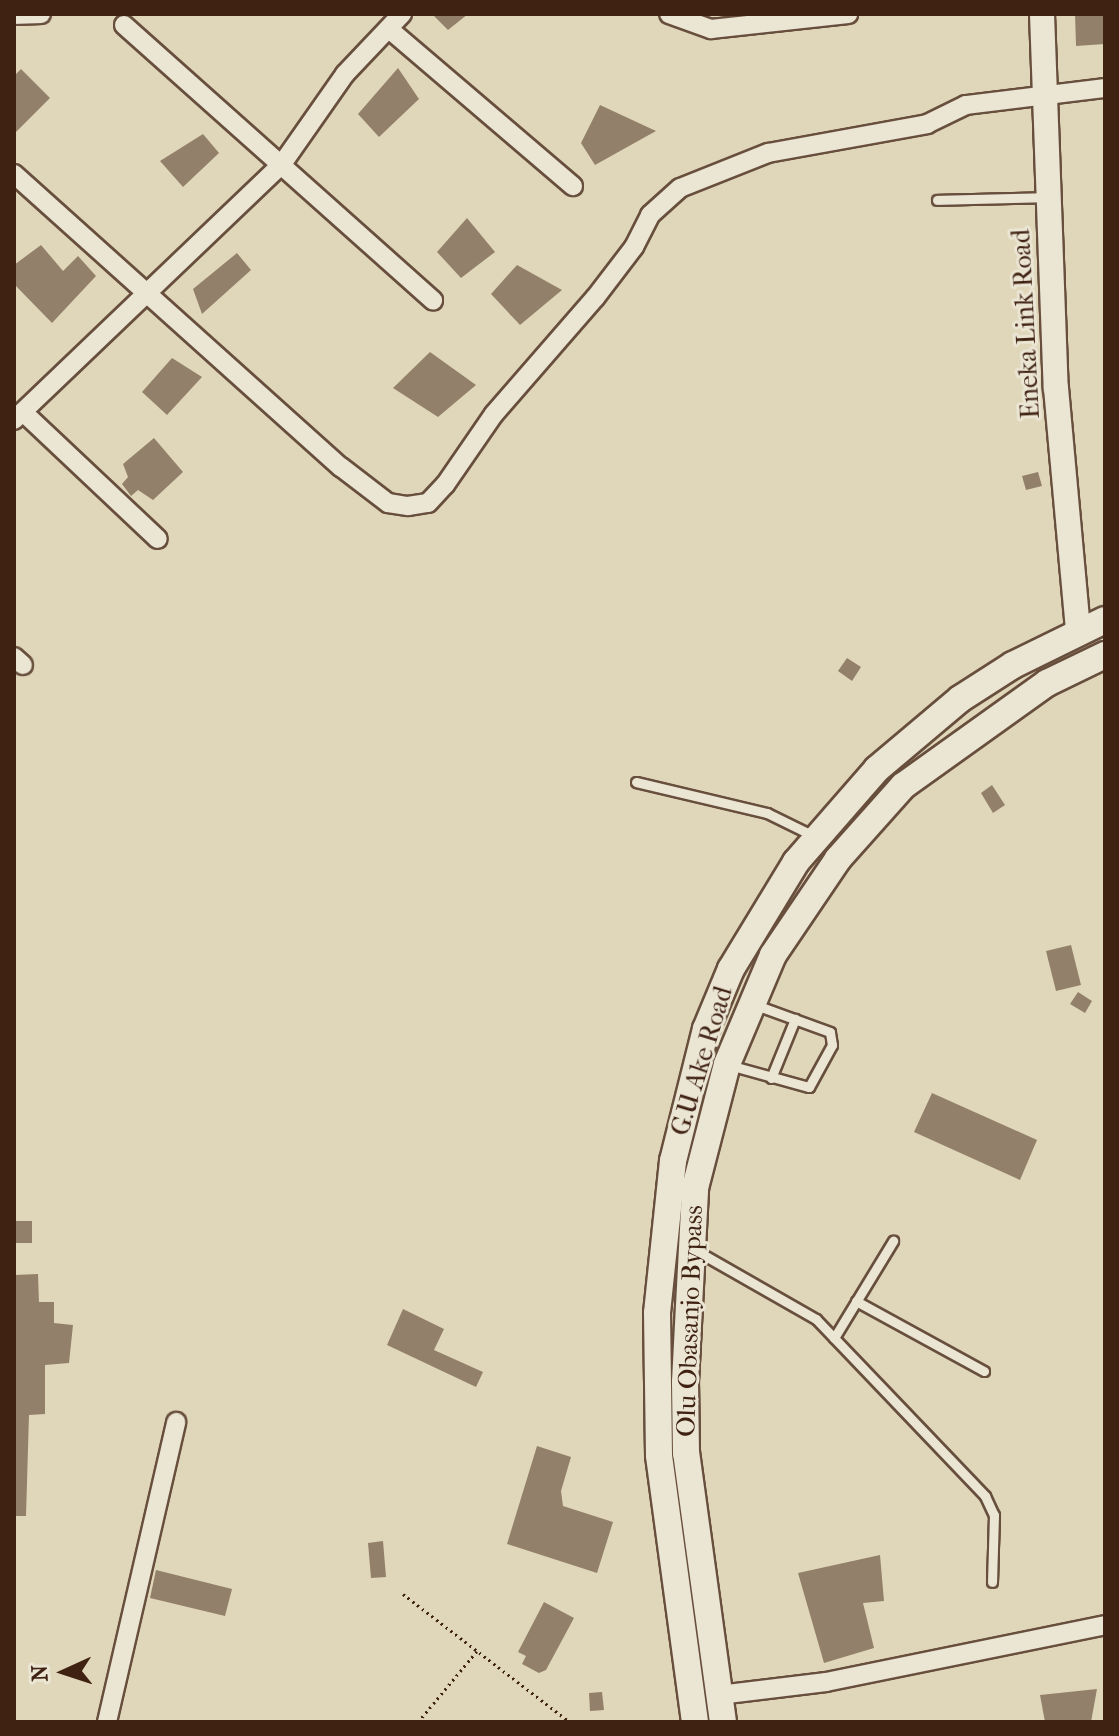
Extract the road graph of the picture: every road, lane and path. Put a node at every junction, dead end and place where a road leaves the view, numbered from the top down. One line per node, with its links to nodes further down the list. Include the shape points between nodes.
1 (41, 14): 6 (street)
2 (402, 14): 9 (street)
3 (669, 14): 7 (street)
4 (848, 14): 7 (street)
5 (1042, 14): 11 (street, Eneka Link Road)
6 (14, 15)
7 (710, 22)
8 (124, 25): 12 (street)
9 (389, 29): 12 (street, via 345,74); 14 (street)
10 (1105, 88): 11 (street)
11 (1044, 95): 15 (street, Eneka Link Road); 17 (street, via 966,105 927,124 768,153 680,188 650,215 634,247 595,298 494,414 428,503 388,503)
12 (282, 164): 17 (street); 18 (street)
13 (14, 174): 17 (street)
14 (573, 186)
15 (1048, 197): 16 (lane); 22 (street, Eneka Link Road, via 1066,542)
16 (937, 200)
17 (150, 294): 19 (street)
18 (433, 300)
19 (16, 418): 20 (street)
20 (158, 539)
21 (1105, 620): 22 (main road, G.U Ake Road)
22 (1078, 630): 25 (main road, G.U Ake Road, via 1013,665 919,731)
23 (1105, 655): 26 (main road, Olu Obasanjo Bypass, via 1047,683 903,786 805,905)
24 (636, 782): 25 (lane, via 767,813)
25 (816, 837): 44 (main road, G.U Ake Road, via 731,969 706,1029 673,1161 657,1313 659,1455)
26 (750, 1003): 27 (lane); 28 (main road, Olu Obasanjo Bypass)
27 (795, 1019): 29 (lane); 29 (lane, via 830,1032 832,1045 815,1084 802,1088)
28 (727, 1064): 29 (lane); 31 (main road, Olu Obasanjo Bypass, via 707,1127)
29 (771, 1078)
30 (893, 1241): 32 (lane)
31 (688, 1247): 33 (lane, via 805,1310); 40 (main road, Olu Obasanjo Bypass, via 686,1453)
32 (856, 1301): 33 (lane); 34 (lane)
33 (834, 1338): 36 (lane, via 985,1496 994,1515)
34 (984, 1371)
35 (176, 1422): 42 (street)
36 (992, 1582)
37 (403, 1594): 39 (path)
38 (1105, 1625): 40 (street, via 841,1679)
39 (477, 1651): 41 (path); 43 (path)
40 (719, 1695): 45 (main road, Olu Obasanjo Bypass)
41 (567, 1720)
42 (107, 1722)
43 (418, 1722)
44 (695, 1722)
45 (723, 1722)

